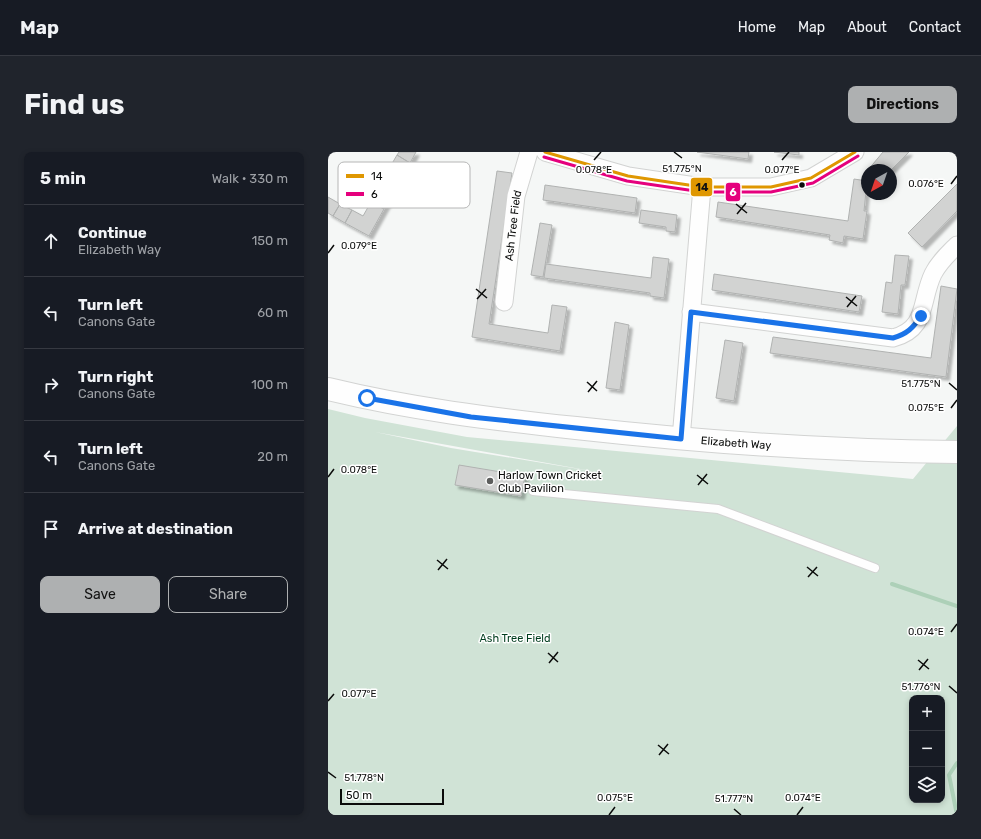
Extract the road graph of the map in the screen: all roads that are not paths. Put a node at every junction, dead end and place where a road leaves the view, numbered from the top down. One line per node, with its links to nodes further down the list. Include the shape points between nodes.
1 (530, 152): 7 (street, Ash Tree Field, via 516,196)
2 (545, 152): 4 (street)
3 (855, 152): 5 (street, via 804,180 771,187)
4 (586, 158): 5 (street, via 628,176)
5 (702, 187): 8 (street)
6 (957, 245): 8 (street, via 932,275 921,316 914,328 904,335 893,338)
7 (504, 302)
8 (691, 312): 10 (street)
9 (328, 389): 10 (main road, Elizabeth Way, via 471,417)
10 (681, 439): 11 (main road, Elizabeth Way, via 864,451)
11 (957, 452)
12 (533, 492): 13 (lane, via 718,509)
13 (875, 568)

